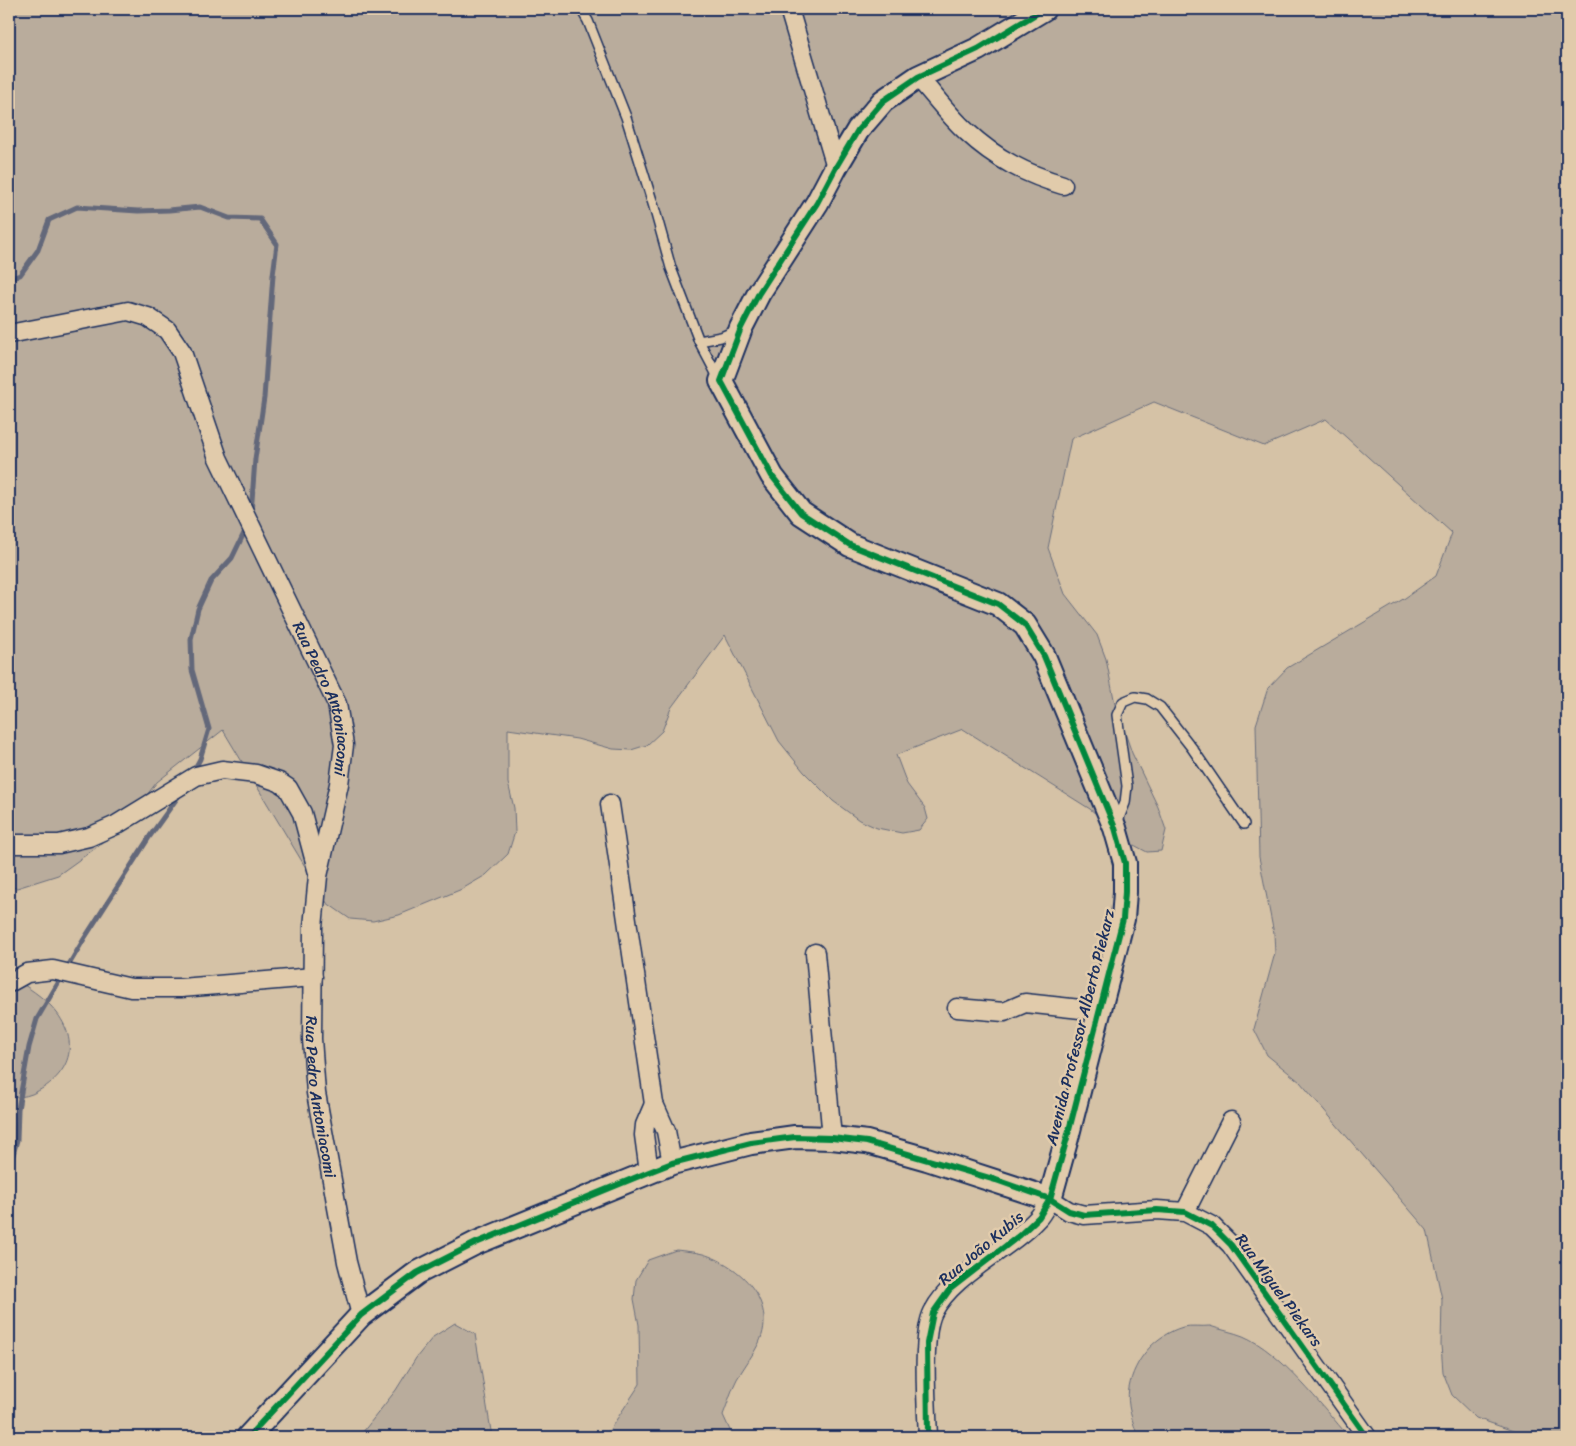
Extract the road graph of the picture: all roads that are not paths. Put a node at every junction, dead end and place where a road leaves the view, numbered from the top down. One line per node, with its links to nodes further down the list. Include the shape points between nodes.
1 (581, 9): 9 (lane, via 626,117 671,268)
2 (789, 9): 5 (street)
3 (1044, 9): 4 (street, via 978,49)
4 (918, 77): 5 (street, via 883,101 858,130); 6 (street, via 966,131 999,158 1035,177)
5 (836, 167): 7 (street, via 818,203 759,293)
6 (1064, 185)
7 (742, 328): 9 (lane, via 721,337); 10 (street)
8 (9, 334): 15 (street, Rua Pedro Antoniacomi, via 128,311 148,317 167,330 182,352 218,458 337,704 344,745)
9 (699, 341): 10 (lane)
10 (721, 381): 13 (street, Avenida Professor Alberto Piekarz, via 772,476 802,513 850,546 998,604 1025,625 1044,656)
11 (610, 804): 21 (street)
12 (1244, 824): 13 (lane, via 1160,706 1135,696 1123,702 1117,715 1127,786)
13 (1116, 828): 20 (street, Avenida Professor Alberto Piekarz, via 1125,863 1123,919)
14 (9, 844): 15 (street, via 59,844 89,837 116,825 196,776 222,770 256,774 288,788 302,813)
15 (318, 876): 17 (street, Rua Pedro Antoniacomi)
16 (815, 954): 23 (street)
17 (313, 977): 18 (street, via 181,988 131,988 52,970 27,973); 28 (street, Rua Pedro Antoniacomi, via 312,1039 316,1093 347,1262)
18 (9, 983)
19 (957, 1008): 20 (street, via 1004,1012 1025,1002)
20 (1099, 1011): 26 (street, Avenida Professor Alberto Piekarz)
21 (654, 1104): 24 (street, via 666,1131); 25 (street, via 644,1135)
22 (1231, 1121): 27 (street)
23 (832, 1138): 24 (street, via 795,1137 751,1143); 26 (street, via 867,1142)
24 (672, 1163): 25 (street)
25 (649, 1172): 28 (street, via 476,1243 416,1273)
26 (1050, 1199): 27 (street, Rua Miguel Piekars, via 1069,1211 1084,1215 1157,1210); 30 (street, Rua João Kubis, via 1039,1217 950,1289 932,1313 927,1343)
27 (1185, 1212): 31 (street, Rua Miguel Piekars, via 1212,1226 1231,1244)
28 (361, 1315): 29 (street)
29 (248, 1437)
30 (928, 1437)
31 (1367, 1437)

